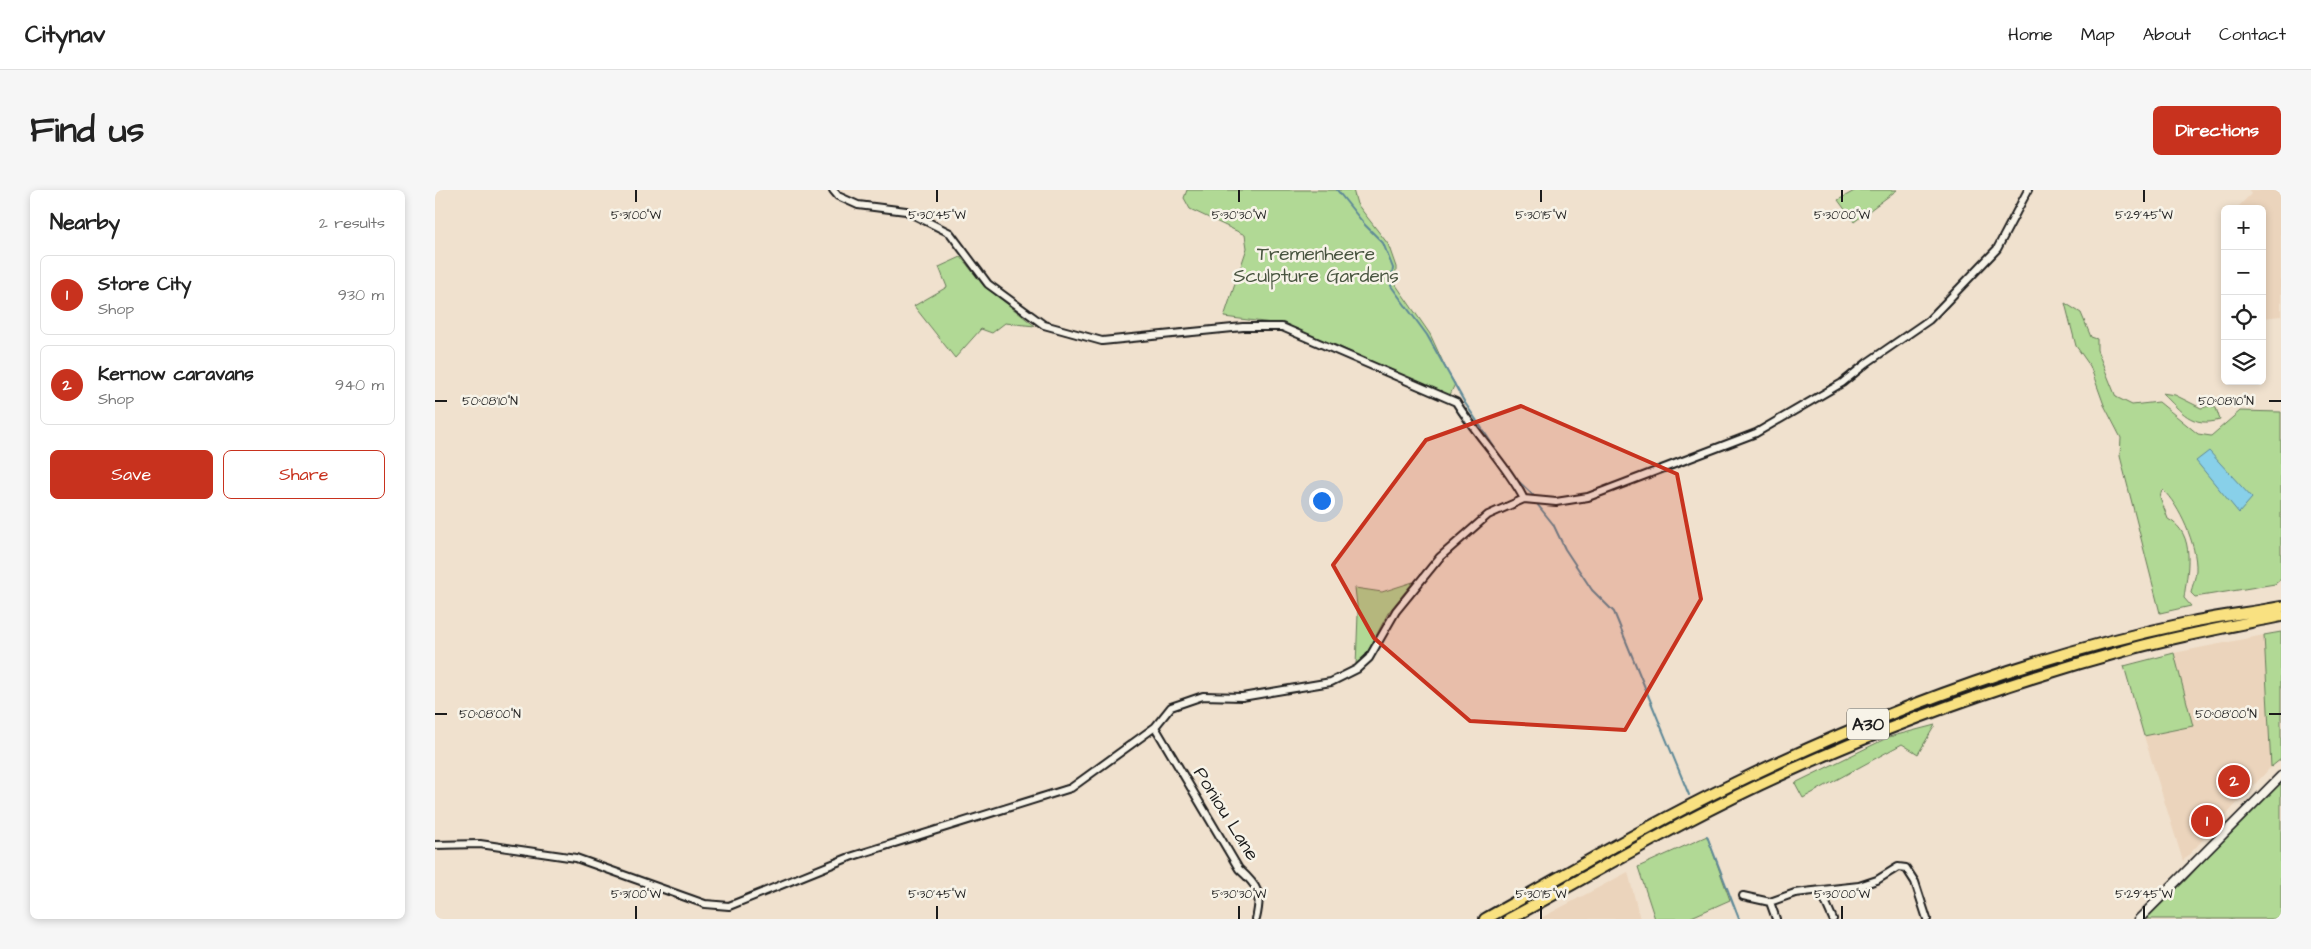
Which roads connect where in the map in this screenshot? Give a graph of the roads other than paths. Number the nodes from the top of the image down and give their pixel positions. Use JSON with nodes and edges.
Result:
{"nodes":[{"id":1,"x":833,"y":190,"type":"edge"},
{"id":2,"x":2028,"y":190,"type":"edge"},
{"id":3,"x":1524,"y":500,"type":"junction"},
{"id":4,"x":2281,"y":607,"type":"edge"},
{"id":5,"x":2281,"y":616,"type":"edge"},
{"id":6,"x":1155,"y":727,"type":"junction"},
{"id":7,"x":2281,"y":776,"type":"edge"},
{"id":8,"x":435,"y":845,"type":"edge"},
{"id":9,"x":1821,"y":892,"type":"junction"},
{"id":10,"x":1743,"y":896,"type":"dead end"},
{"id":11,"x":1770,"y":902,"type":"junction"},
{"id":12,"x":1256,"y":919,"type":"edge"},
{"id":13,"x":1485,"y":919,"type":"edge"},
{"id":14,"x":1509,"y":919,"type":"edge"},
{"id":15,"x":1776,"y":919,"type":"edge"},
{"id":16,"x":1833,"y":919,"type":"edge"},
{"id":17,"x":1927,"y":919,"type":"edge"},
{"id":18,"x":2139,"y":919,"type":"edge"}],
"edges":[{"from":1,"to":3,"type":"street"},
{"from":2,"to":3,"type":"street"},
{"from":3,"to":6,"type":"street"},
{"from":4,"to":13,"type":"highway","number":"A30"},
{"from":5,"to":14,"type":"highway","number":"A30"},
{"from":6,"to":8,"type":"street"},
{"from":6,"to":12,"type":"street","name":"Poniou Lane"},
{"from":7,"to":18,"type":"street"},
{"from":9,"to":11,"type":"street"},
{"from":9,"to":16,"type":"street"},
{"from":9,"to":17,"type":"street"},
{"from":10,"to":11,"type":"street"},
{"from":11,"to":15,"type":"street"}]}
